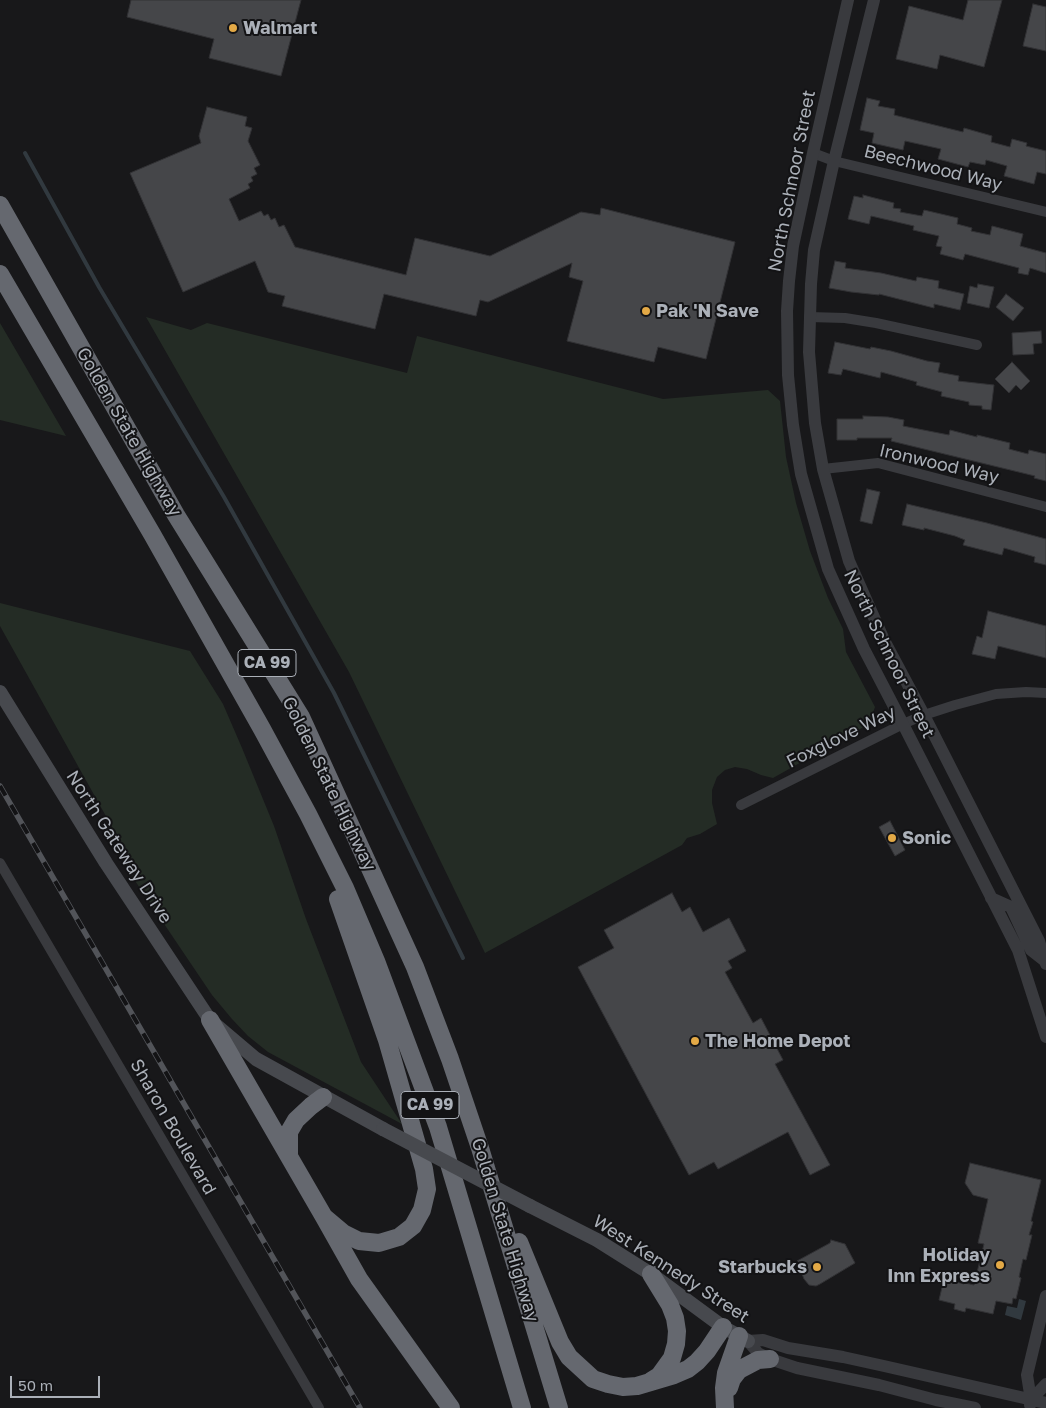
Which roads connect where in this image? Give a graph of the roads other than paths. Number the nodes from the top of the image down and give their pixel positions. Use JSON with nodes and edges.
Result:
{"nodes":[{"id":1,"x":848,"y":0,"type":"edge"},
{"id":2,"x":874,"y":0,"type":"edge"},
{"id":3,"x":813,"y":153,"type":"junction"},
{"id":4,"x":834,"y":161,"type":"junction"},
{"id":5,"x":0,"y":205,"type":"edge"},
{"id":6,"x":1046,"y":212,"type":"edge"},
{"id":7,"x":0,"y":274,"type":"edge"},
{"id":8,"x":809,"y":317,"type":"junction"},
{"id":9,"x":976,"y":345,"type":"dead end"},
{"id":10,"x":823,"y":469,"type":"junction"},
{"id":11,"x":1046,"y":507,"type":"edge"},
{"id":12,"x":0,"y":692,"type":"edge"},
{"id":13,"x":1046,"y":693,"type":"edge"},
{"id":14,"x":924,"y":715,"type":"junction"},
{"id":15,"x":903,"y":724,"type":"junction"},
{"id":16,"x":741,"y":805,"type":"dead end"},
{"id":17,"x":308,"y":814,"type":"junction"},
{"id":18,"x":1,"y":867,"type":"edge"},
{"id":19,"x":991,"y":898,"type":"junction"},
{"id":20,"x":1045,"y":963,"type":"edge"},
{"id":21,"x":210,"y":1020,"type":"junction"},
{"id":22,"x":1046,"y":1037,"type":"edge"},
{"id":23,"x":323,"y":1097,"type":"junction"},
{"id":24,"x":480,"y":1148,"type":"junction"},
{"id":25,"x":289,"y":1156,"type":"junction"},
{"id":26,"x":324,"y":1217,"type":"junction"},
{"id":27,"x":651,"y":1274,"type":"junction"},
{"id":28,"x":1046,"y":1296,"type":"edge"},
{"id":29,"x":724,"y":1327,"type":"junction"},
{"id":30,"x":744,"y":1339,"type":"junction"},
{"id":31,"x":770,"y":1359,"type":"junction"},
{"id":32,"x":884,"y":1366,"type":"junction"},
{"id":33,"x":649,"y":1383,"type":"junction"},
{"id":34,"x":1046,"y":1384,"type":"edge"},
{"id":35,"x":879,"y":1385,"type":"junction"},
{"id":36,"x":1046,"y":1403,"type":"edge"},
{"id":37,"x":725,"y":1404,"type":"edge"},
{"id":38,"x":1030,"y":1404,"type":"edge"},
{"id":39,"x":319,"y":1408,"type":"edge"},
{"id":40,"x":451,"y":1408,"type":"edge"},
{"id":41,"x":522,"y":1408,"type":"edge"},
{"id":42,"x":559,"y":1408,"type":"edge"},
{"id":43,"x":975,"y":1408,"type":"edge"}],
"edges":[{"from":1,"to":3,"type":"street","name":"North Schnoor Street"},
{"from":2,"to":4,"type":"street","name":"North Schnoor Street"},
{"from":3,"to":4,"type":"street","name":"Beechwood Way"},
{"from":3,"to":15,"type":"street","name":"North Schnoor Street"},
{"from":4,"to":6,"type":"street","name":"Beechwood Way"},
{"from":4,"to":8,"type":"street","name":"North Schnoor Street"},
{"from":5,"to":24,"type":"highway","name":"Golden State Highway","number":"CA 99"},
{"from":7,"to":17,"type":"highway","name":"Golden State Highway","number":"CA 99"},
{"from":8,"to":9,"type":"street"},
{"from":8,"to":10,"type":"street","name":"North Schnoor Street"},
{"from":10,"to":11,"type":"street","name":"Ironwood Way"},
{"from":10,"to":14,"type":"street","name":"North Schnoor Street"},
{"from":12,"to":21,"type":"main road","name":"North Gateway Drive"},
{"from":13,"to":14,"type":"street","name":"Foxglove Way"},
{"from":14,"to":15,"type":"street","name":"Foxglove Way"},
{"from":14,"to":20,"type":"street","name":"North Schnoor Street"},
{"from":15,"to":16,"type":"street","name":"Foxglove Way"},
{"from":15,"to":19,"type":"street","name":"North Schnoor Street"},
{"from":17,"to":26,"type":"highway"},
{"from":17,"to":41,"type":"highway","name":"Golden State Highway","number":"CA 99"},
{"from":18,"to":39,"type":"street","name":"Sharon Boulevard"},
{"from":19,"to":20,"type":"street"},
{"from":19,"to":22,"type":"street","name":"North Schnoor Street"},
{"from":21,"to":23,"type":"main road","name":"West Kennedy Street"},
{"from":21,"to":25,"type":"highway"},
{"from":23,"to":25,"type":"highway"},
{"from":23,"to":27,"type":"main road","name":"West Kennedy Street","bridge":true},
{"from":24,"to":33,"type":"highway"},
{"from":24,"to":42,"type":"highway","name":"Golden State Highway","number":"CA 99"},
{"from":25,"to":26,"type":"highway"},
{"from":26,"to":40,"type":"highway"},
{"from":27,"to":29,"type":"main road","name":"West Kennedy Street"},
{"from":27,"to":33,"type":"highway"},
{"from":28,"to":38,"type":"street"},
{"from":29,"to":30,"type":"main road","name":"West Kennedy Street"},
{"from":29,"to":33,"type":"highway"},
{"from":30,"to":31,"type":"street","name":"West Kennedy Street"},
{"from":30,"to":32,"type":"street","name":"West Kennedy Street"},
{"from":30,"to":37,"type":"highway"},
{"from":31,"to":35,"type":"street","name":"West Kennedy Street"},
{"from":31,"to":37,"type":"highway"},
{"from":32,"to":35,"type":"street"},
{"from":32,"to":38,"type":"street","name":"West Kennedy Street"},
{"from":34,"to":38,"type":"street"},
{"from":35,"to":43,"type":"street","name":"West Kennedy Street"},
{"from":36,"to":38,"type":"street","name":"West Kennedy Street"}]}
